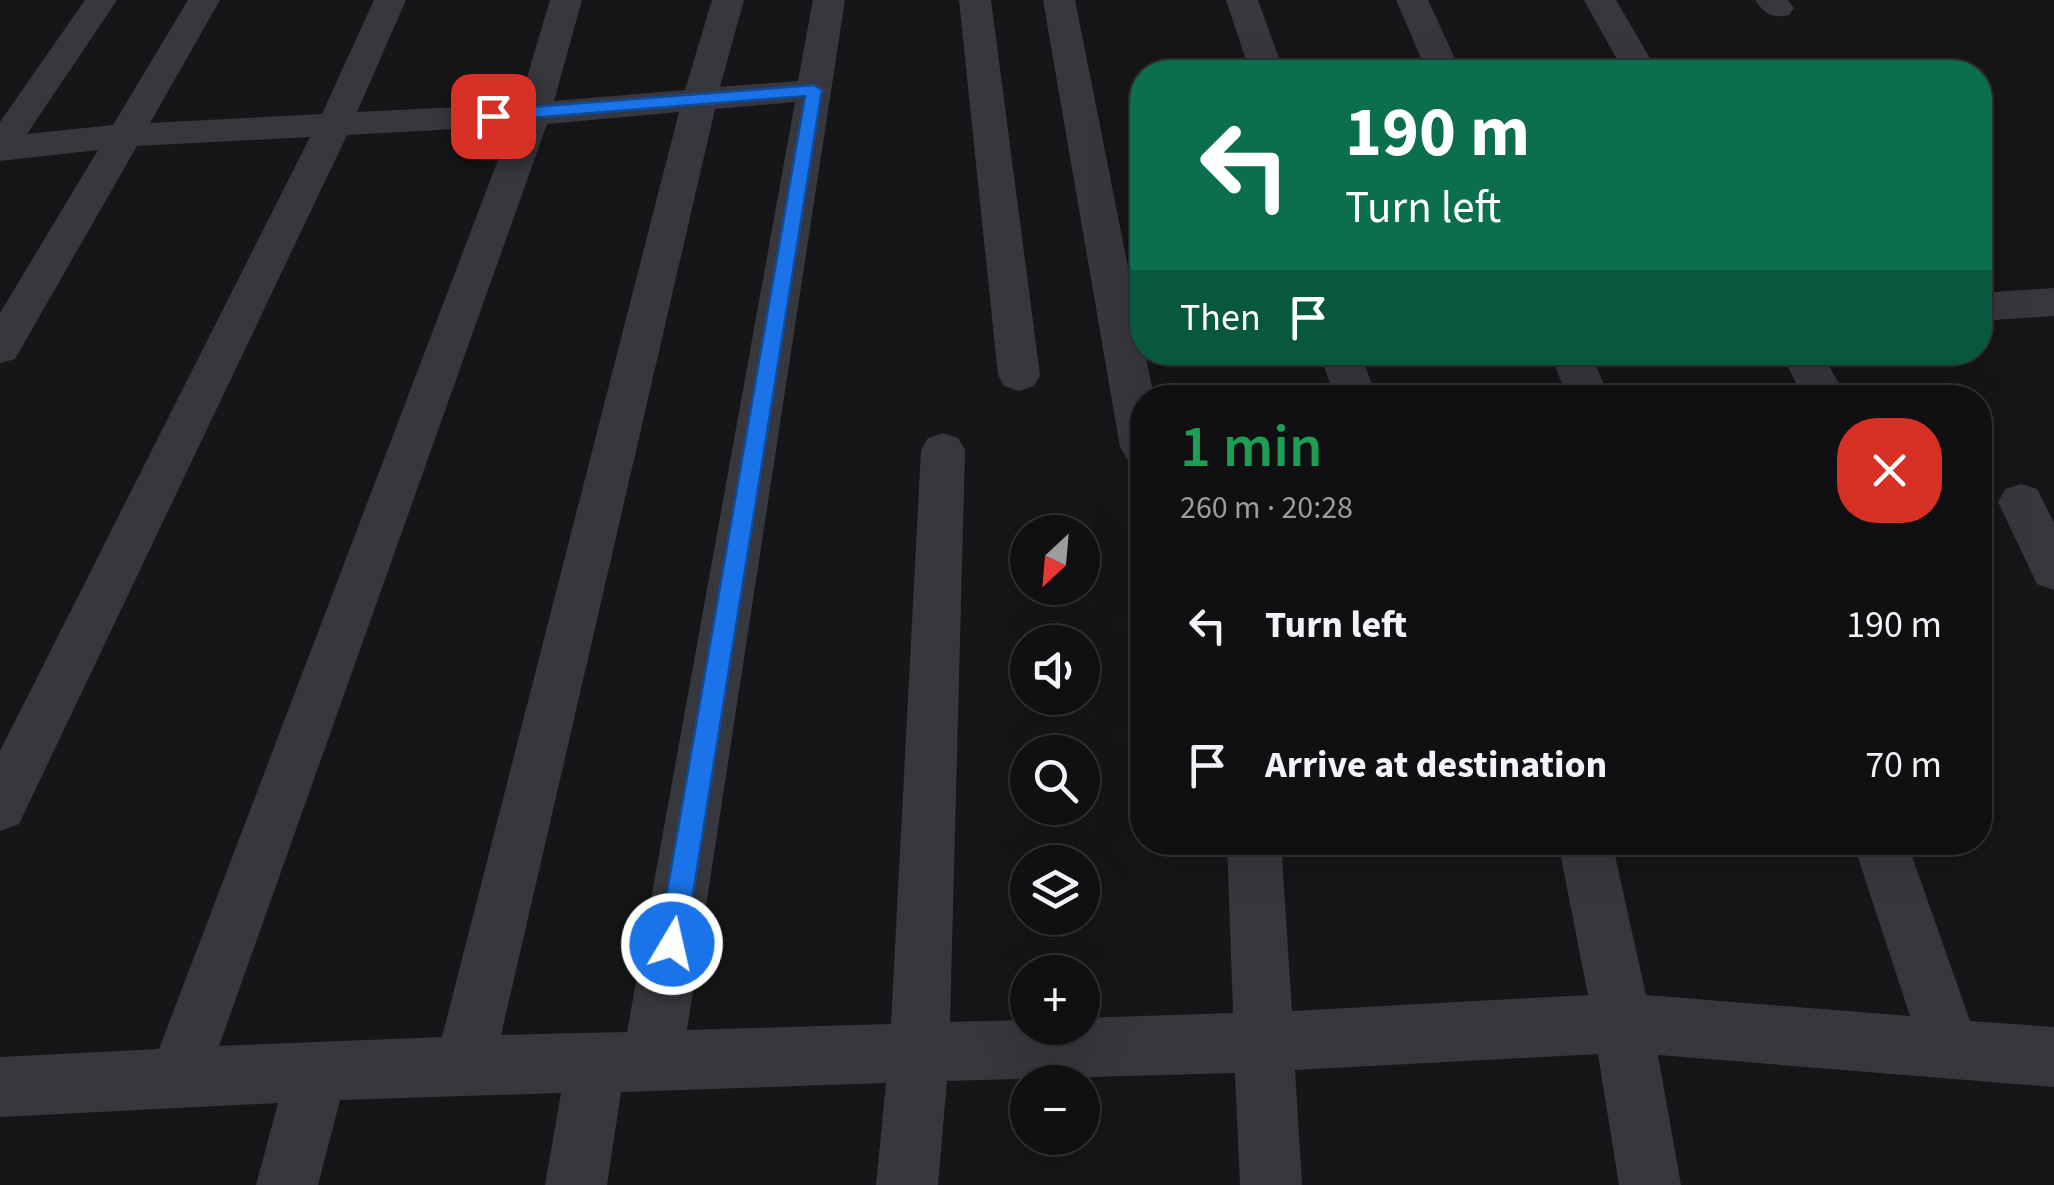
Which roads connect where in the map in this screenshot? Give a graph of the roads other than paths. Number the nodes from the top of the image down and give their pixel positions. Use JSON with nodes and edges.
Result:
{"nodes":[{"id":1,"x":102,"y":0,"type":"edge"},
{"id":2,"x":204,"y":0,"type":"edge"},
{"id":3,"x":390,"y":0,"type":"edge"},
{"id":4,"x":566,"y":0,"type":"edge"},
{"id":5,"x":728,"y":0,"type":"edge"},
{"id":6,"x":829,"y":0,"type":"edge"},
{"id":7,"x":975,"y":0,"type":"edge"},
{"id":8,"x":1059,"y":0,"type":"edge"},
{"id":9,"x":1242,"y":0,"type":"edge"},
{"id":10,"x":1412,"y":0,"type":"edge"},
{"id":11,"x":1600,"y":0,"type":"edge"},
{"id":12,"x":1263,"y":60,"type":"edge"},
{"id":13,"x":1439,"y":60,"type":"edge"},
{"id":14,"x":1634,"y":60,"type":"edge"},
{"id":15,"x":814,"y":90,"type":"junction"},
{"id":16,"x":700,"y":98,"type":"junction"},
{"id":17,"x":532,"y":114,"type":"junction"},
{"id":18,"x":335,"y":123,"type":"junction"},
{"id":19,"x":127,"y":135,"type":"junction"},
{"id":20,"x":0,"y":149,"type":"edge"},
{"id":21,"x":2054,"y":302,"type":"edge"},
{"id":22,"x":1992,"y":306,"type":"edge"},
{"id":23,"x":0,"y":348,"type":"edge"},
{"id":24,"x":1018,"y":375,"type":"dead end"},
{"id":25,"x":1130,"y":385,"type":"edge"},
{"id":26,"x":943,"y":450,"type":"dead end"},
{"id":27,"x":2021,"y":502,"type":"dead end"},
{"id":28,"x":2054,"y":570,"type":"edge"},
{"id":29,"x":0,"y":806,"type":"edge"},
{"id":30,"x":1255,"y":855,"type":"edge"},
{"id":31,"x":1588,"y":855,"type":"edge"},
{"id":32,"x":1884,"y":855,"type":"edge"},
{"id":33,"x":1624,"y":1023,"type":"junction"},
{"id":34,"x":1264,"y":1042,"type":"junction"},
{"id":35,"x":1950,"y":1048,"type":"junction"},
{"id":36,"x":919,"y":1052,"type":"junction"},
{"id":37,"x":2054,"y":1057,"type":"edge"},
{"id":38,"x":624,"y":1062,"type":"junction"},
{"id":39,"x":464,"y":1067,"type":"junction"},
{"id":40,"x":317,"y":1071,"type":"junction"},
{"id":41,"x":178,"y":1078,"type":"junction"},
{"id":42,"x":5,"y":1098,"type":"edge"},
{"id":43,"x":287,"y":1185,"type":"edge"},
{"id":44,"x":576,"y":1185,"type":"edge"},
{"id":45,"x":907,"y":1185,"type":"edge"},
{"id":46,"x":1271,"y":1185,"type":"edge"},
{"id":47,"x":1650,"y":1185,"type":"edge"}],
"edges":[{"from":1,"to":20,"type":"street"},
{"from":2,"to":19,"type":"street"},
{"from":3,"to":18,"type":"street"},
{"from":4,"to":17,"type":"street"},
{"from":5,"to":16,"type":"street"},
{"from":6,"to":15,"type":"street"},
{"from":7,"to":24,"type":"street"},
{"from":8,"to":25,"type":"street"},
{"from":9,"to":12,"type":"street"},
{"from":10,"to":13,"type":"street"},
{"from":11,"to":14,"type":"street"},
{"from":15,"to":16,"type":"street"},
{"from":15,"to":38,"type":"street"},
{"from":16,"to":17,"type":"street"},
{"from":16,"to":39,"type":"street"},
{"from":17,"to":18,"type":"street"},
{"from":17,"to":41,"type":"street"},
{"from":18,"to":19,"type":"street"},
{"from":18,"to":29,"type":"street"},
{"from":19,"to":20,"type":"street"},
{"from":19,"to":23,"type":"street"},
{"from":21,"to":22,"type":"street"},
{"from":26,"to":36,"type":"street"},
{"from":27,"to":28,"type":"street"},
{"from":30,"to":34,"type":"street"},
{"from":31,"to":33,"type":"street"},
{"from":32,"to":35,"type":"street"},
{"from":33,"to":34,"type":"street"},
{"from":33,"to":35,"type":"street"},
{"from":33,"to":47,"type":"street"},
{"from":34,"to":36,"type":"street"},
{"from":34,"to":46,"type":"street"},
{"from":35,"to":37,"type":"street"},
{"from":36,"to":38,"type":"street"},
{"from":36,"to":45,"type":"street"},
{"from":38,"to":39,"type":"street"},
{"from":38,"to":44,"type":"street"},
{"from":39,"to":40,"type":"street"},
{"from":40,"to":41,"type":"street"},
{"from":40,"to":43,"type":"street"},
{"from":41,"to":42,"type":"street"}]}
